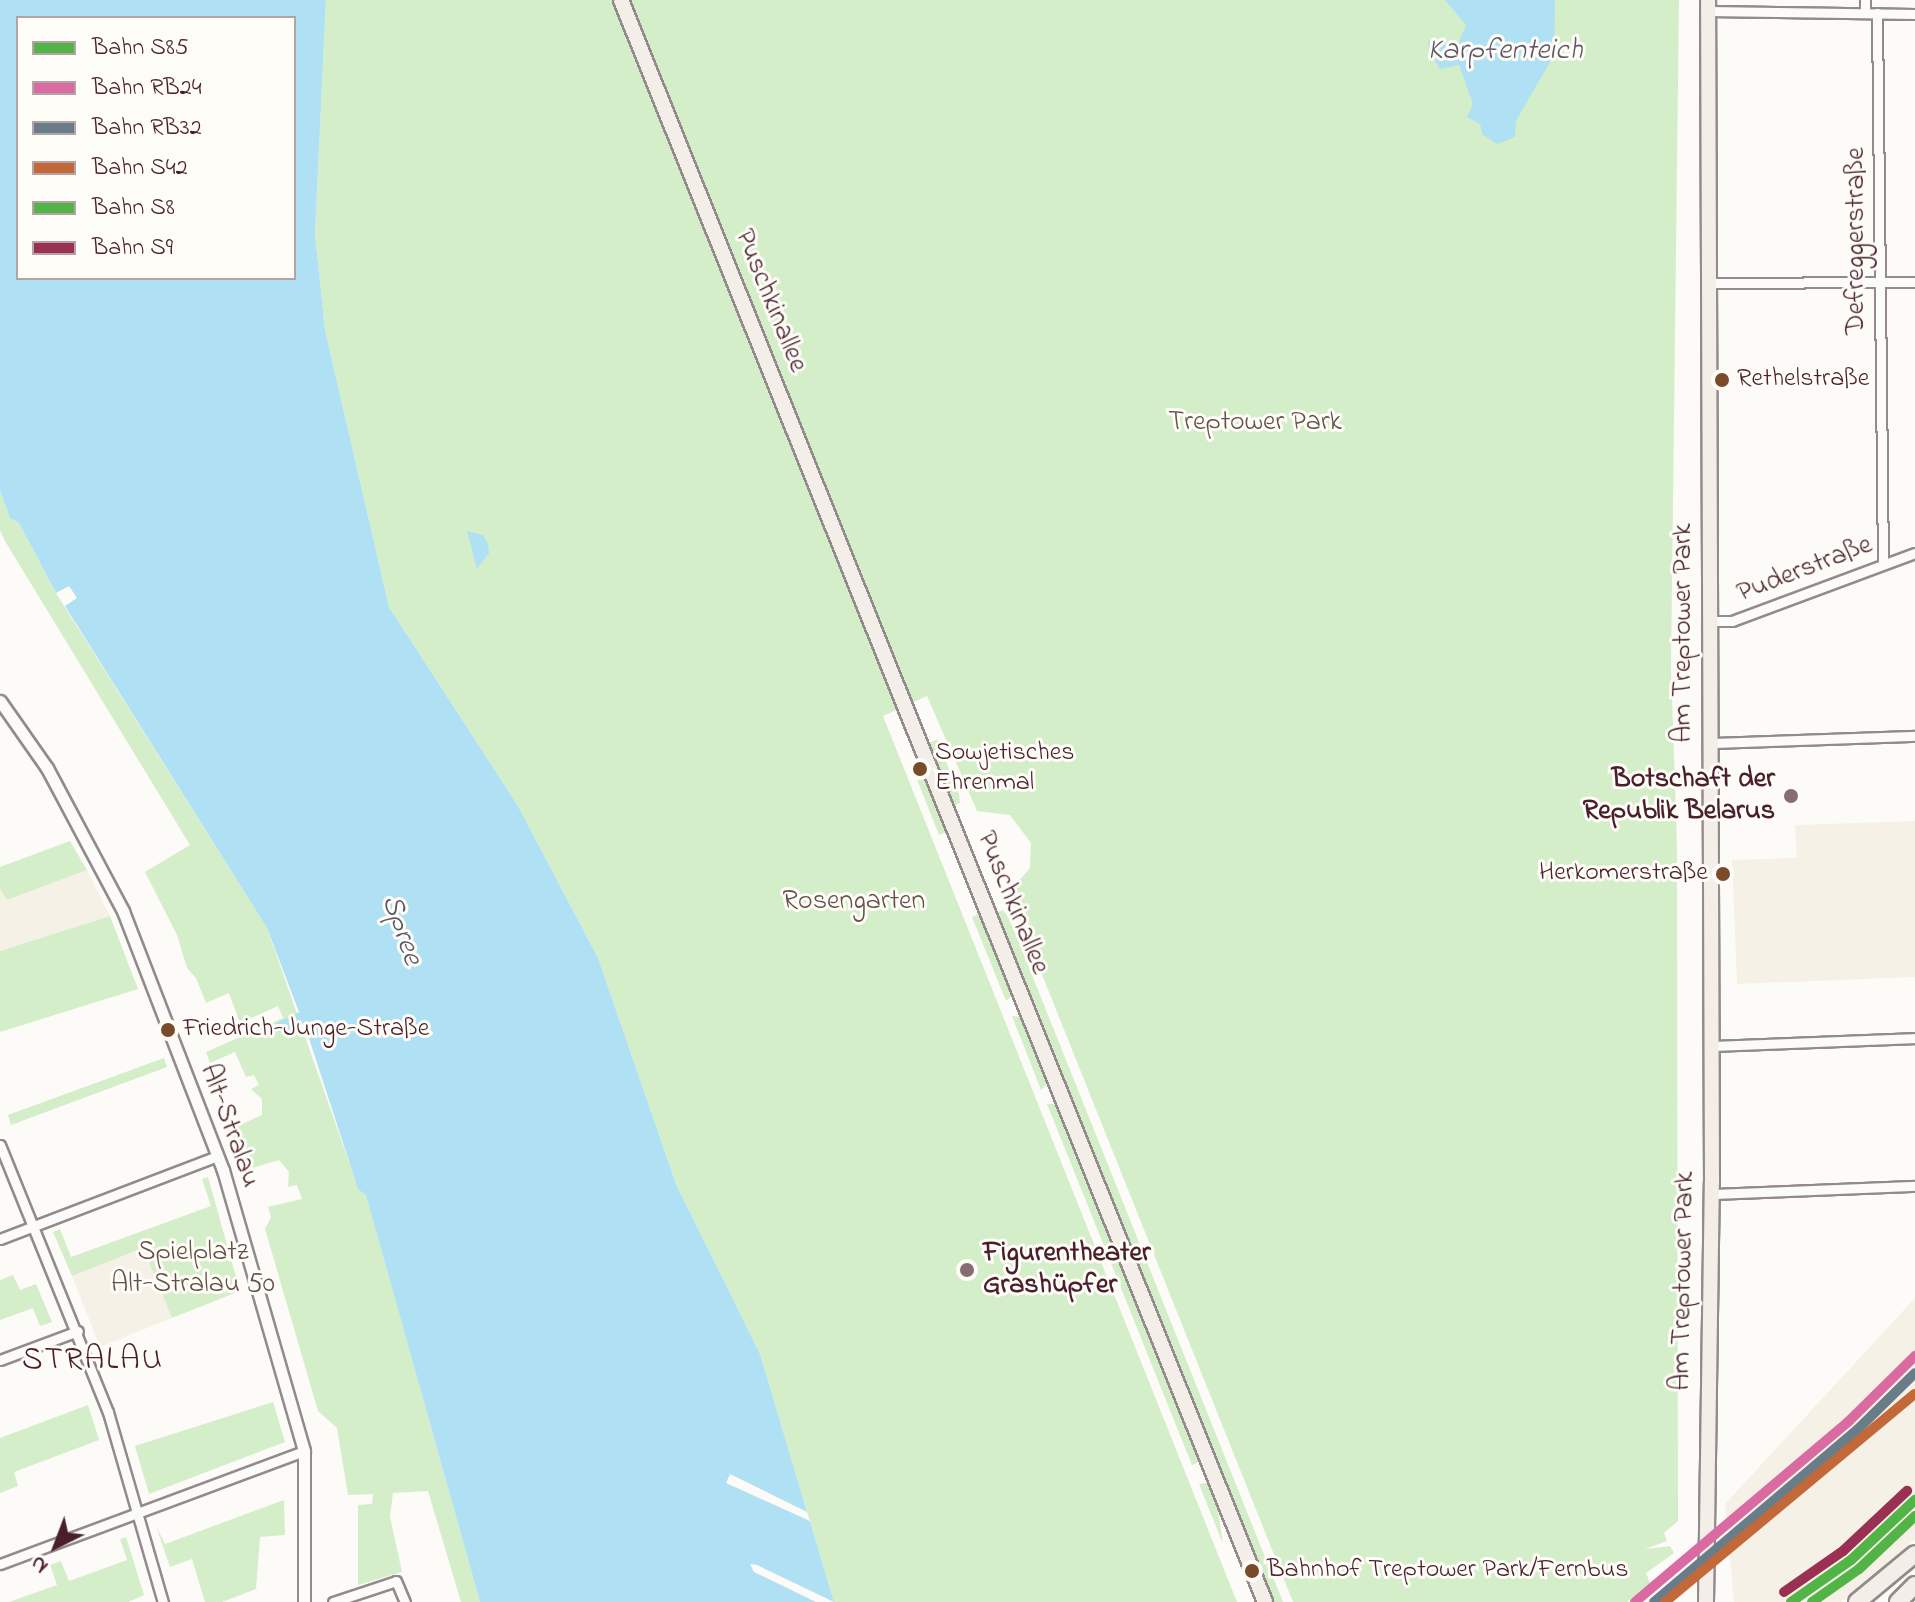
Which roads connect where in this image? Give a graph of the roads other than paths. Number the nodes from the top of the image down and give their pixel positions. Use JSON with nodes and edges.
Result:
{"nodes":[{"id":1,"x":621,"y":0,"type":"edge"},
{"id":2,"x":1865,"y":0,"type":"edge"},
{"id":3,"x":1708,"y":6,"type":"edge"},
{"id":4,"x":1865,"y":13,"type":"junction"},
{"id":5,"x":1877,"y":13,"type":"junction"},
{"id":6,"x":1915,"y":14,"type":"edge"},
{"id":7,"x":1878,"y":282,"type":"junction"},
{"id":8,"x":1915,"y":282,"type":"edge"},
{"id":9,"x":1709,"y":283,"type":"junction"},
{"id":10,"x":1915,"y":553,"type":"edge"},
{"id":11,"x":1883,"y":564,"type":"junction"},
{"id":12,"x":1710,"y":621,"type":"junction"},
{"id":13,"x":0,"y":701,"type":"edge"},
{"id":14,"x":1915,"y":736,"type":"edge"},
{"id":15,"x":1711,"y":743,"type":"junction"},
{"id":16,"x":1915,"y":1038,"type":"edge"},
{"id":17,"x":1711,"y":1046,"type":"junction"},
{"id":18,"x":0,"y":1145,"type":"edge"},
{"id":19,"x":217,"y":1156,"type":"junction"},
{"id":20,"x":1915,"y":1186,"type":"edge"},
{"id":21,"x":1712,"y":1194,"type":"junction"},
{"id":22,"x":34,"y":1225,"type":"junction"},
{"id":23,"x":0,"y":1239,"type":"edge"},
{"id":24,"x":78,"y":1331,"type":"junction"},
{"id":25,"x":0,"y":1360,"type":"edge"},
{"id":26,"x":304,"y":1451,"type":"junction"},
{"id":27,"x":137,"y":1513,"type":"junction"},
{"id":28,"x":1915,"y":1554,"type":"edge"},
{"id":29,"x":0,"y":1564,"type":"edge"},
{"id":30,"x":1915,"y":1585,"type":"edge"},
{"id":31,"x":163,"y":1602,"type":"edge"},
{"id":32,"x":304,"y":1602,"type":"edge"},
{"id":33,"x":333,"y":1602,"type":"edge"},
{"id":34,"x":405,"y":1602,"type":"edge"},
{"id":35,"x":1265,"y":1602,"type":"edge"},
{"id":36,"x":1706,"y":1602,"type":"edge"},
{"id":37,"x":1857,"y":1602,"type":"edge"},
{"id":38,"x":1898,"y":1602,"type":"edge"}],
"edges":[{"from":1,"to":35,"type":"main road","name":"Puschkinallee"},
{"from":2,"to":4,"type":"street"},
{"from":3,"to":4,"type":"street"},
{"from":3,"to":9,"type":"main road","name":"Am Treptower Park"},
{"from":4,"to":5,"type":"street"},
{"from":5,"to":6,"type":"street"},
{"from":5,"to":7,"type":"street","name":"Defreggerstraße"},
{"from":7,"to":8,"type":"street"},
{"from":7,"to":9,"type":"street"},
{"from":7,"to":11,"type":"street","name":"Defreggerstraße"},
{"from":9,"to":12,"type":"main road","name":"Am Treptower Park"},
{"from":10,"to":11,"type":"street","name":"Puderstraße"},
{"from":11,"to":12,"type":"street","name":"Puderstraße"},
{"from":12,"to":15,"type":"main road","name":"Am Treptower Park"},
{"from":13,"to":19,"type":"street","name":"Alt-Stralau"},
{"from":14,"to":15,"type":"street"},
{"from":15,"to":17,"type":"main road","name":"Am Treptower Park"},
{"from":16,"to":17,"type":"street"},
{"from":17,"to":21,"type":"main road","name":"Am Treptower Park"},
{"from":18,"to":22,"type":"street"},
{"from":19,"to":22,"type":"street"},
{"from":19,"to":26,"type":"street","name":"Alt-Stralau"},
{"from":20,"to":21,"type":"street"},
{"from":21,"to":36,"type":"main road","name":"Am Treptower Park"},
{"from":22,"to":23,"type":"street"},
{"from":22,"to":24,"type":"street"},
{"from":24,"to":25,"type":"street"},
{"from":24,"to":27,"type":"street"},
{"from":26,"to":27,"type":"street"},
{"from":26,"to":32,"type":"street","name":"Alt-Stralau"},
{"from":27,"to":29,"type":"street"},
{"from":27,"to":31,"type":"street"},
{"from":28,"to":37,"type":"highway"},
{"from":30,"to":38,"type":"highway"},
{"from":33,"to":34,"type":"street"}]}
